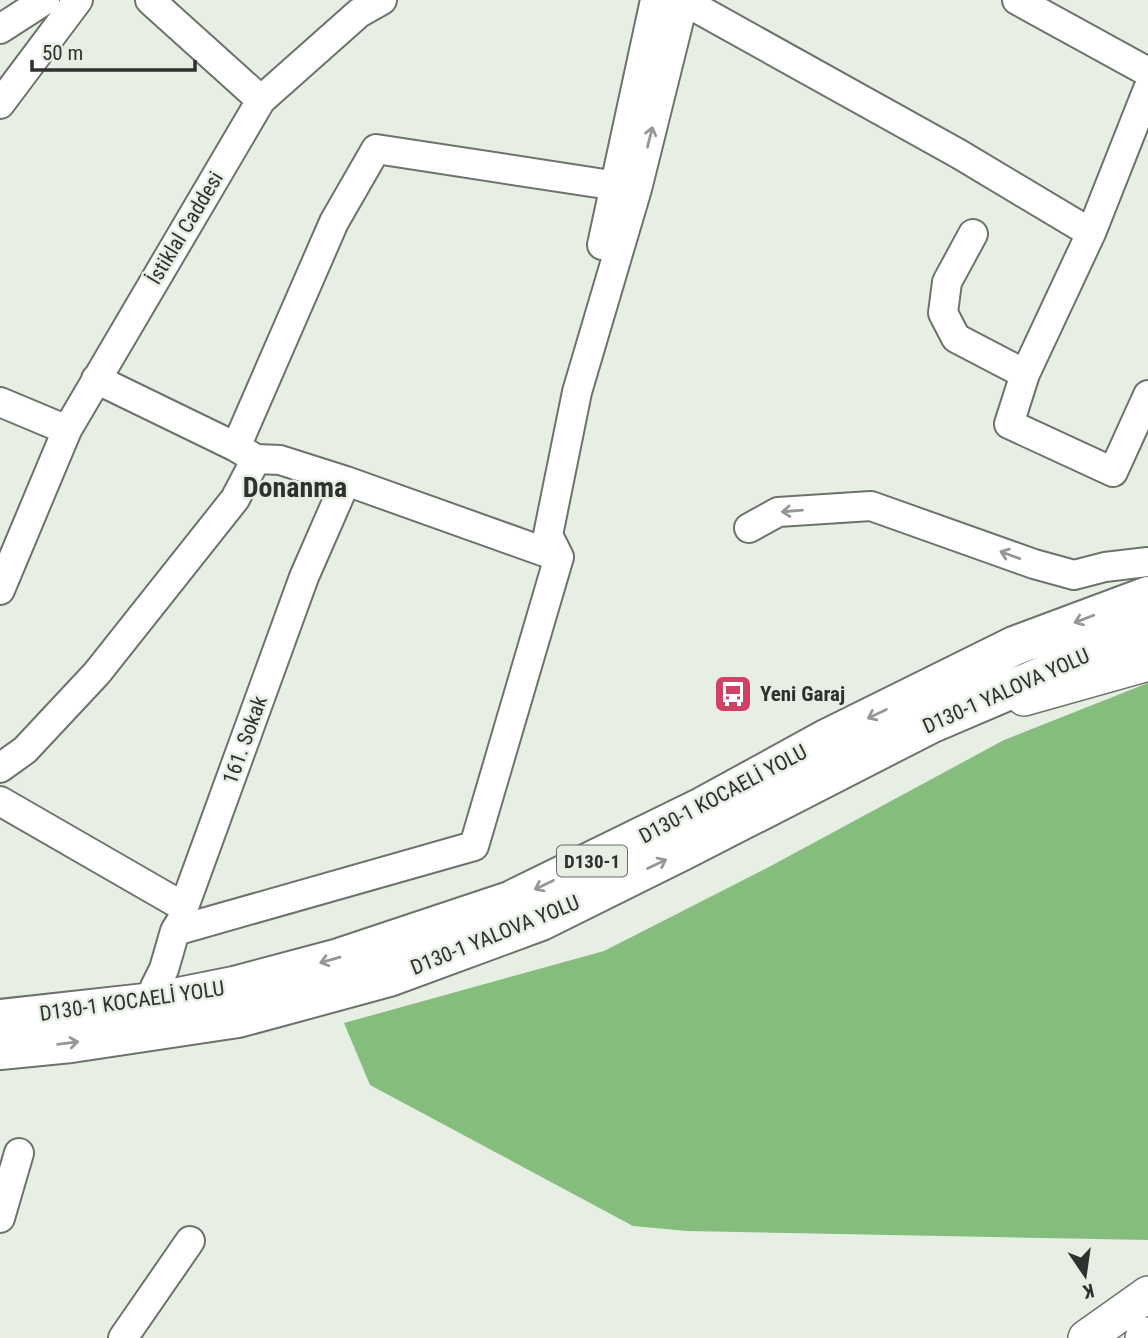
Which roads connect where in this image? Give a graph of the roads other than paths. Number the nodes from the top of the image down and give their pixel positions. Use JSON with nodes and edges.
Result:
{"nodes":[{"id":1,"x":45,"y":0,"type":"edge"},
{"id":2,"x":78,"y":0,"type":"edge"},
{"id":3,"x":150,"y":0,"type":"edge"},
{"id":4,"x":382,"y":0,"type":"edge"},
{"id":5,"x":655,"y":0,"type":"edge"},
{"id":6,"x":1017,"y":0,"type":"edge"},
{"id":7,"x":684,"y":1,"type":"edge"},
{"id":8,"x":0,"y":29,"type":"edge"},
{"id":9,"x":1148,"y":72,"type":"edge"},
{"id":10,"x":1148,"y":89,"type":"edge"},
{"id":11,"x":261,"y":100,"type":"junction"},
{"id":12,"x":0,"y":104,"type":"edge"},
{"id":13,"x":627,"y":187,"type":"junction"},
{"id":14,"x":1091,"y":233,"type":"junction"},
{"id":15,"x":973,"y":234,"type":"dead end"},
{"id":16,"x":1025,"y":374,"type":"junction"},
{"id":17,"x":96,"y":379,"type":"junction"},
{"id":18,"x":1148,"y":395,"type":"edge"},
{"id":19,"x":0,"y":402,"type":"edge"},
{"id":20,"x":67,"y":430,"type":"junction"},
{"id":21,"x":246,"y":453,"type":"junction"},
{"id":22,"x":346,"y":481,"type":"junction"},
{"id":23,"x":749,"y":528,"type":"dead end"},
{"id":24,"x":559,"y":556,"type":"junction"},
{"id":25,"x":1148,"y":562,"type":"edge"},
{"id":26,"x":0,"y":590,"type":"edge"},
{"id":27,"x":1148,"y":596,"type":"edge"},
{"id":28,"x":1148,"y":631,"type":"edge"},
{"id":29,"x":1148,"y":663,"type":"edge"},
{"id":30,"x":930,"y":724,"type":"junction"},
{"id":31,"x":0,"y":768,"type":"edge"},
{"id":32,"x":0,"y":801,"type":"edge"},
{"id":33,"x":180,"y":919,"type":"junction"},
{"id":34,"x":154,"y":1002,"type":"junction"},
{"id":35,"x":0,"y":1019,"type":"edge"},
{"id":36,"x":0,"y":1050,"type":"edge"},
{"id":37,"x":19,"y":1153,"type":"dead end"},
{"id":38,"x":0,"y":1218,"type":"edge"},
{"id":39,"x":190,"y":1241,"type":"dead end"},
{"id":40,"x":1148,"y":1294,"type":"edge"},
{"id":41,"x":1148,"y":1335,"type":"edge"},
{"id":42,"x":123,"y":1338,"type":"edge"},
{"id":43,"x":1086,"y":1338,"type":"edge"},
{"id":44,"x":1143,"y":1338,"type":"edge"}],
"edges":[{"from":1,"to":8,"type":"street"},
{"from":2,"to":12,"type":"street"},
{"from":3,"to":11,"type":"street"},
{"from":4,"to":11,"type":"street","name":"İstiklal Caddesi"},
{"from":5,"to":7,"type":"street"},
{"from":5,"to":13,"type":"street"},
{"from":6,"to":9,"type":"street"},
{"from":13,"to":7,"type":"street","one_way":true},
{"from":7,"to":14,"type":"street"},
{"from":10,"to":14,"type":"street"},
{"from":11,"to":17,"type":"street","name":"İstiklal Caddesi"},
{"from":13,"to":21,"type":"street"},
{"from":13,"to":24,"type":"street"},
{"from":14,"to":16,"type":"street"},
{"from":15,"to":16,"type":"street"},
{"from":16,"to":18,"type":"street"},
{"from":17,"to":20,"type":"street","name":"İstiklal Caddesi"},
{"from":17,"to":21,"type":"street"},
{"from":19,"to":20,"type":"street"},
{"from":20,"to":26,"type":"street","name":"İstiklal Caddesi"},
{"from":21,"to":22,"type":"street"},
{"from":21,"to":31,"type":"street"},
{"from":22,"to":24,"type":"street"},
{"from":22,"to":33,"type":"street","name":"161. Sokak"},
{"from":25,"to":23,"type":"street","one_way":true},
{"from":24,"to":33,"type":"street"},
{"from":27,"to":34,"type":"highway","name":"D130-1 KOCAELİ YOLU","number":"D130-1","one_way":true},
{"from":28,"to":30,"type":"highway","name":"D130-1 YALOVA YOLU","number":"D130-1"},
{"from":29,"to":30,"type":"main road"},
{"from":36,"to":30,"type":"highway","name":"D130-1 YALOVA YOLU","number":"D130-1","one_way":true},
{"from":32,"to":33,"type":"street"},
{"from":33,"to":34,"type":"street","name":"161. Sokak"},
{"from":34,"to":35,"type":"highway","name":"D130-1 KOCAELİ YOLU","number":"D130-1"},
{"from":37,"to":38,"type":"street"},
{"from":39,"to":42,"type":"street"},
{"from":40,"to":43,"type":"main road"},
{"from":41,"to":44,"type":"main road"}]}
